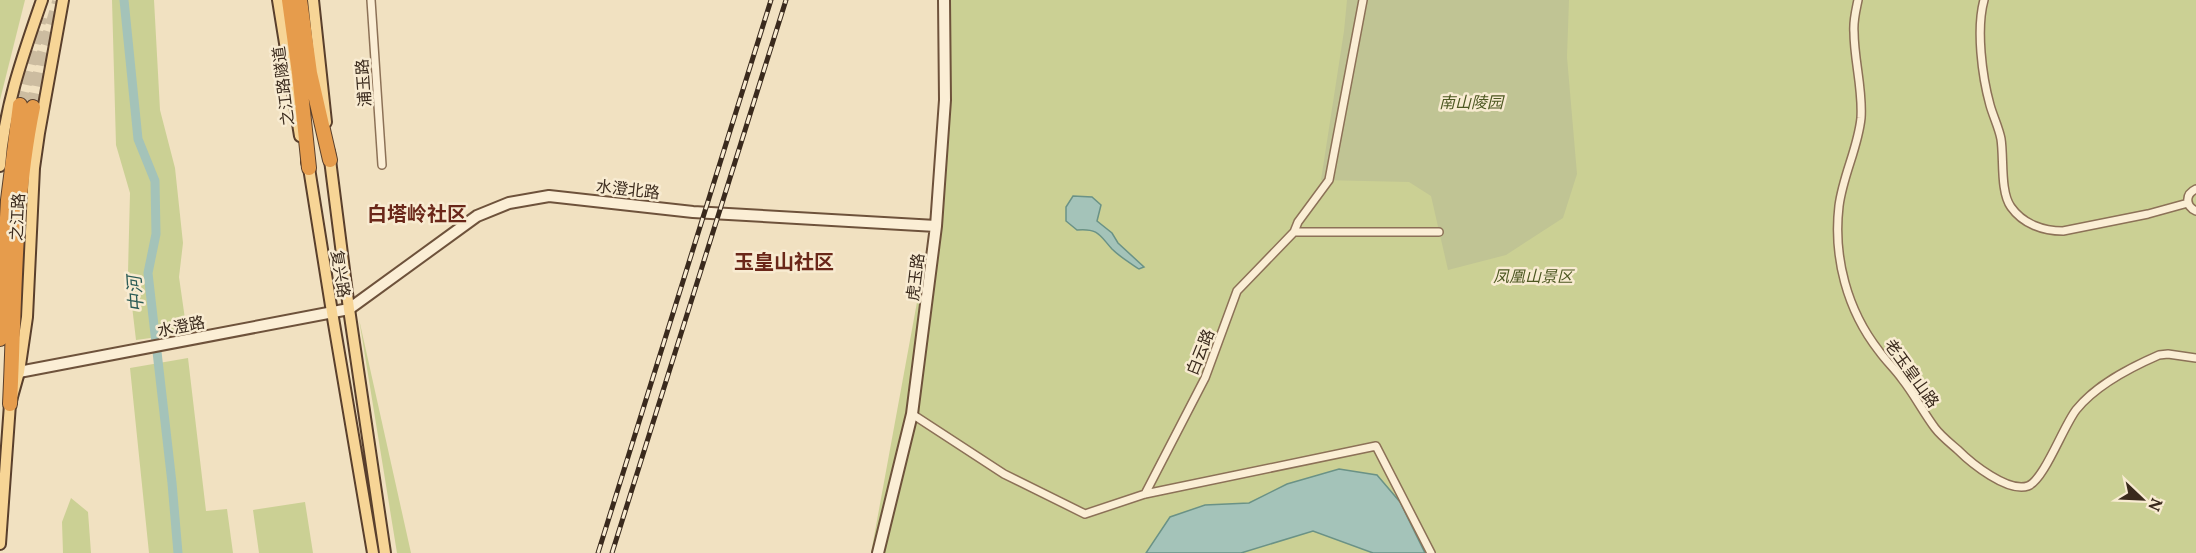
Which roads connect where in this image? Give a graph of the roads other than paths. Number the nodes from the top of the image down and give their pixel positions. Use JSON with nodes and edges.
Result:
{"nodes":[{"id":1,"x":42,"y":0,"type":"edge"},
{"id":2,"x":63,"y":0,"type":"edge"},
{"id":3,"x":278,"y":0,"type":"edge"},
{"id":4,"x":289,"y":0,"type":"edge"},
{"id":5,"x":300,"y":0,"type":"edge"},
{"id":6,"x":313,"y":0,"type":"edge"},
{"id":7,"x":371,"y":0,"type":"edge"},
{"id":8,"x":944,"y":0,"type":"edge"},
{"id":9,"x":1363,"y":0,"type":"edge"},
{"id":10,"x":1858,"y":0,"type":"edge"},
{"id":11,"x":1984,"y":0,"type":"edge"},
{"id":12,"x":330,"y":160,"type":"junction"},
{"id":13,"x":382,"y":165,"type":"dead end"},
{"id":14,"x":0,"y":166,"type":"edge"},
{"id":15,"x":309,"y":168,"type":"junction"},
{"id":16,"x":2196,"y":189,"type":"edge"},
{"id":17,"x":2188,"y":203,"type":"junction"},
{"id":18,"x":2196,"y":211,"type":"edge"},
{"id":19,"x":936,"y":226,"type":"junction"},
{"id":20,"x":1439,"y":231,"type":"dead end"},
{"id":21,"x":1294,"y":232,"type":"junction"},
{"id":22,"x":349,"y":309,"type":"junction"},
{"id":23,"x":332,"y":312,"type":"junction"},
{"id":24,"x":0,"y":339,"type":"edge"},
{"id":25,"x":2196,"y":358,"type":"edge"},
{"id":26,"x":19,"y":372,"type":"junction"},
{"id":27,"x":10,"y":404,"type":"junction"},
{"id":28,"x":912,"y":414,"type":"junction"},
{"id":29,"x":1145,"y":494,"type":"junction"},
{"id":30,"x":0,"y":544,"type":"edge"},
{"id":31,"x":373,"y":553,"type":"edge"},
{"id":32,"x":385,"y":553,"type":"edge"},
{"id":33,"x":878,"y":553,"type":"edge"},
{"id":34,"x":1431,"y":553,"type":"edge"}],
"edges":[{"from":1,"to":14,"type":"main road"},
{"from":2,"to":26,"type":"main road","name":"之江路"},
{"from":3,"to":15,"type":"main road","name":"复兴路"},
{"from":4,"to":15,"type":"highway","name":"之江路隧道"},
{"from":5,"to":12,"type":"highway","name":"之江路隧道"},
{"from":6,"to":12,"type":"main road","name":"复兴路"},
{"from":7,"to":13,"type":"street","name":"浦玉路"},
{"from":8,"to":19,"type":"street","name":"虎玉路"},
{"from":9,"to":21,"type":"street","name":"白云路"},
{"from":10,"to":25,"type":"street","name":"老玉皇山路"},
{"from":11,"to":17,"type":"street"},
{"from":12,"to":22,"type":"main road","name":"复兴路"},
{"from":15,"to":23,"type":"main road","name":"复兴路"},
{"from":16,"to":17,"type":"street"},
{"from":17,"to":18,"type":"street"},
{"from":19,"to":22,"type":"street","name":"水澄北路"},
{"from":19,"to":28,"type":"street","name":"虎玉路"},
{"from":20,"to":21,"type":"street"},
{"from":21,"to":29,"type":"street","name":"白云路"},
{"from":22,"to":23,"type":"street","name":"水澄路"},
{"from":22,"to":32,"type":"main road","name":"复兴路"},
{"from":23,"to":26,"type":"street","name":"水澄路"},
{"from":23,"to":31,"type":"main road","name":"复兴路"},
{"from":24,"to":27,"type":"highway"},
{"from":26,"to":27,"type":"main road","name":"之江路"},
{"from":27,"to":30,"type":"main road","name":"之江路"},
{"from":28,"to":29,"type":"street"},
{"from":28,"to":33,"type":"street","name":"虎玉路"},
{"from":29,"to":34,"type":"street"}]}
